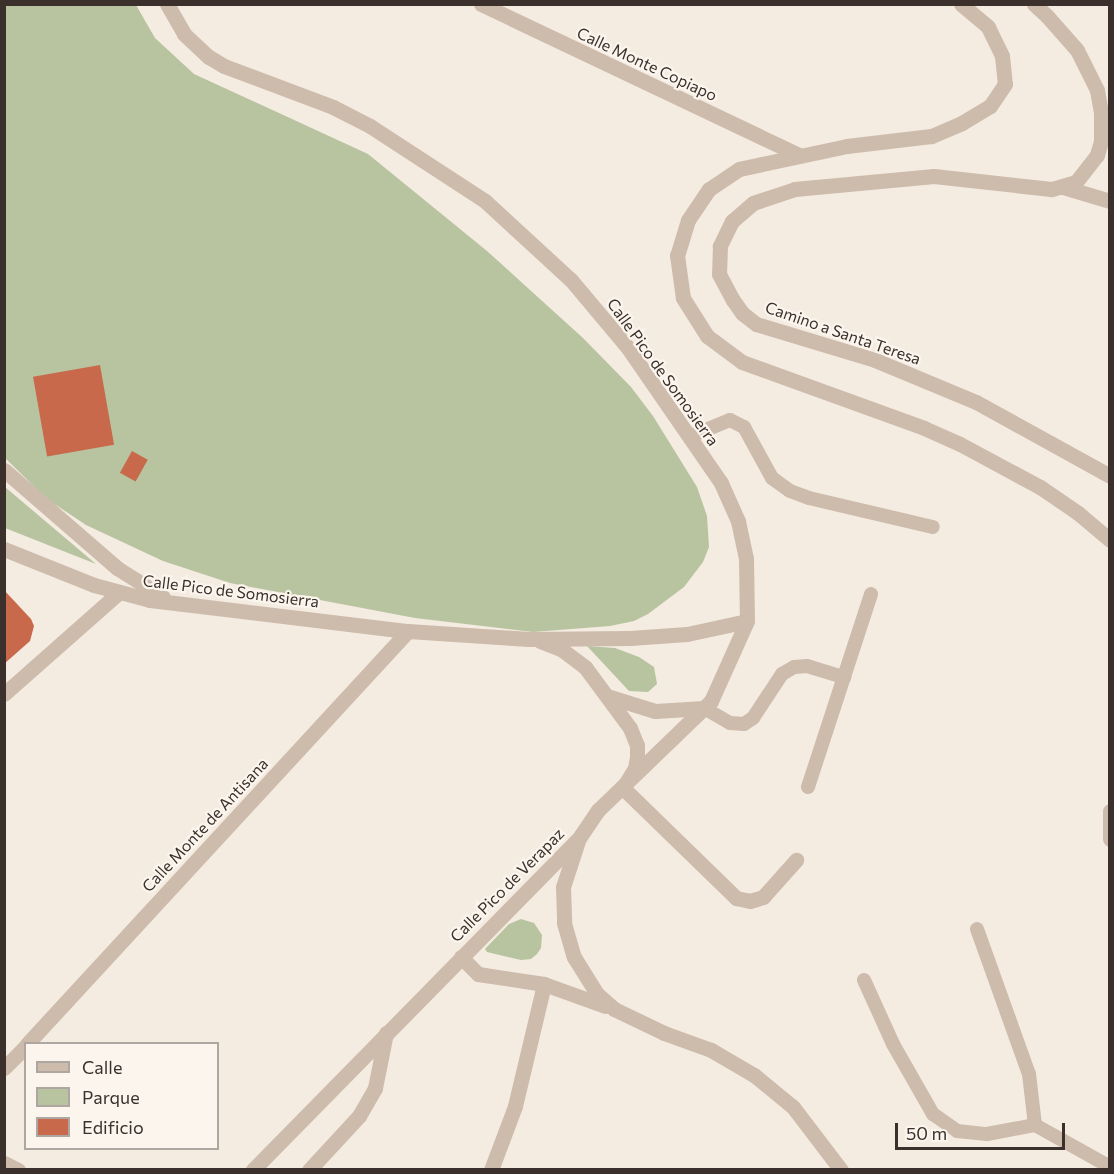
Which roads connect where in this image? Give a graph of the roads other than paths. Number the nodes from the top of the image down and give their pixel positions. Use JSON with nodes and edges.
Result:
{"nodes":[{"id":1,"x":167,"y":4,"type":"edge"},
{"id":2,"x":481,"y":4,"type":"edge"},
{"id":3,"x":961,"y":4,"type":"edge"},
{"id":4,"x":1034,"y":4,"type":"edge"},
{"id":5,"x":799,"y":155,"type":"junction"},
{"id":6,"x":1063,"y":187,"type":"junction"},
{"id":7,"x":1110,"y":201,"type":"edge"},
{"id":8,"x":691,"y":436,"type":"junction"},
{"id":9,"x":4,"y":470,"type":"edge"},
{"id":10,"x":1110,"y":476,"type":"edge"},
{"id":11,"x":933,"y":527,"type":"dead end"},
{"id":12,"x":1110,"y":540,"type":"edge"},
{"id":13,"x":4,"y":549,"type":"edge"},
{"id":14,"x":118,"y":593,"type":"junction"},
{"id":15,"x":871,"y":594,"type":"dead end"},
{"id":16,"x":183,"y":604,"type":"junction"},
{"id":17,"x":747,"y":621,"type":"junction"},
{"id":18,"x":408,"y":631,"type":"junction"},
{"id":19,"x":530,"y":639,"type":"junction"},
{"id":20,"x":844,"y":677,"type":"junction"},
{"id":21,"x":4,"y":694,"type":"edge"},
{"id":22,"x":610,"y":697,"type":"junction"},
{"id":23,"x":704,"y":708,"type":"junction"},
{"id":24,"x":808,"y":787,"type":"dead end"},
{"id":25,"x":623,"y":788,"type":"junction"},
{"id":26,"x":1110,"y":811,"type":"edge"},
{"id":27,"x":580,"y":837,"type":"junction"},
{"id":28,"x":1110,"y":839,"type":"edge"},
{"id":29,"x":796,"y":860,"type":"dead end"},
{"id":30,"x":977,"y":929,"type":"dead end"},
{"id":31,"x":461,"y":957,"type":"junction"},
{"id":32,"x":864,"y":980,"type":"dead end"},
{"id":33,"x":544,"y":984,"type":"junction"},
{"id":34,"x":614,"y":1009,"type":"junction"},
{"id":35,"x":386,"y":1033,"type":"junction"},
{"id":36,"x":29,"y":1042,"type":"edge"},
{"id":37,"x":24,"y":1047,"type":"edge"},
{"id":38,"x":4,"y":1068,"type":"edge"},
{"id":39,"x":1035,"y":1125,"type":"junction"},
{"id":40,"x":4,"y":1163,"type":"edge"},
{"id":41,"x":1110,"y":1167,"type":"edge"},
{"id":42,"x":18,"y":1170,"type":"edge"},
{"id":43,"x":253,"y":1170,"type":"edge"},
{"id":44,"x":309,"y":1170,"type":"edge"},
{"id":45,"x":491,"y":1170,"type":"edge"},
{"id":46,"x":841,"y":1170,"type":"edge"}],
"edges":[{"from":1,"to":8,"type":"street","name":"Calle Pico de Somosierra"},
{"from":2,"to":5,"type":"street","name":"Calle Monte Copiapo"},
{"from":3,"to":5,"type":"street"},
{"from":4,"to":6,"type":"street"},
{"from":5,"to":12,"type":"street"},
{"from":6,"to":7,"type":"street","name":"Camino a Santa Teresa"},
{"from":6,"to":10,"type":"street","name":"Camino a Santa Teresa"},
{"from":8,"to":11,"type":"lane"},
{"from":8,"to":17,"type":"street","name":"Calle Pico de Somosierra"},
{"from":9,"to":16,"type":"street"},
{"from":13,"to":14,"type":"street","name":"Calle Pico de Somosierra"},
{"from":14,"to":16,"type":"street","name":"Calle Pico de Somosierra"},
{"from":14,"to":21,"type":"street"},
{"from":15,"to":20,"type":"lane"},
{"from":16,"to":18,"type":"street","name":"Calle Pico de Somosierra"},
{"from":17,"to":19,"type":"street","name":"Calle Pico de Somosierra"},
{"from":17,"to":23,"type":"street","name":"Calle Pico de Somosierra"},
{"from":18,"to":19,"type":"street","name":"Calle Pico de Somosierra"},
{"from":18,"to":36,"type":"street","name":"Calle Monte de Antisana"},
{"from":19,"to":22,"type":"street"},
{"from":20,"to":23,"type":"lane"},
{"from":20,"to":24,"type":"lane"},
{"from":22,"to":23,"type":"street"},
{"from":22,"to":25,"type":"street"},
{"from":23,"to":25,"type":"street","name":"Calle Pico de Somosierra"},
{"from":25,"to":27,"type":"street","name":"Calle Pico de Somosierra"},
{"from":25,"to":29,"type":"street"},
{"from":26,"to":28,"type":"street"},
{"from":27,"to":31,"type":"street","name":"Calle Pico de Verapaz"},
{"from":27,"to":34,"type":"street","name":"Calle Pico de Verapaz"},
{"from":30,"to":39,"type":"lane"},
{"from":31,"to":33,"type":"street"},
{"from":31,"to":35,"type":"street","name":"Calle Pico de Verapaz"},
{"from":32,"to":39,"type":"lane"},
{"from":33,"to":34,"type":"street"},
{"from":33,"to":45,"type":"street"},
{"from":34,"to":46,"type":"street","name":"Calle Pico de Verapaz"},
{"from":35,"to":43,"type":"street","name":"Calle Pico de Verapaz"},
{"from":35,"to":44,"type":"street"},
{"from":37,"to":38,"type":"street","name":"Calle Monte de Antisana"},
{"from":39,"to":41,"type":"lane"},
{"from":40,"to":42,"type":"street"}]}
